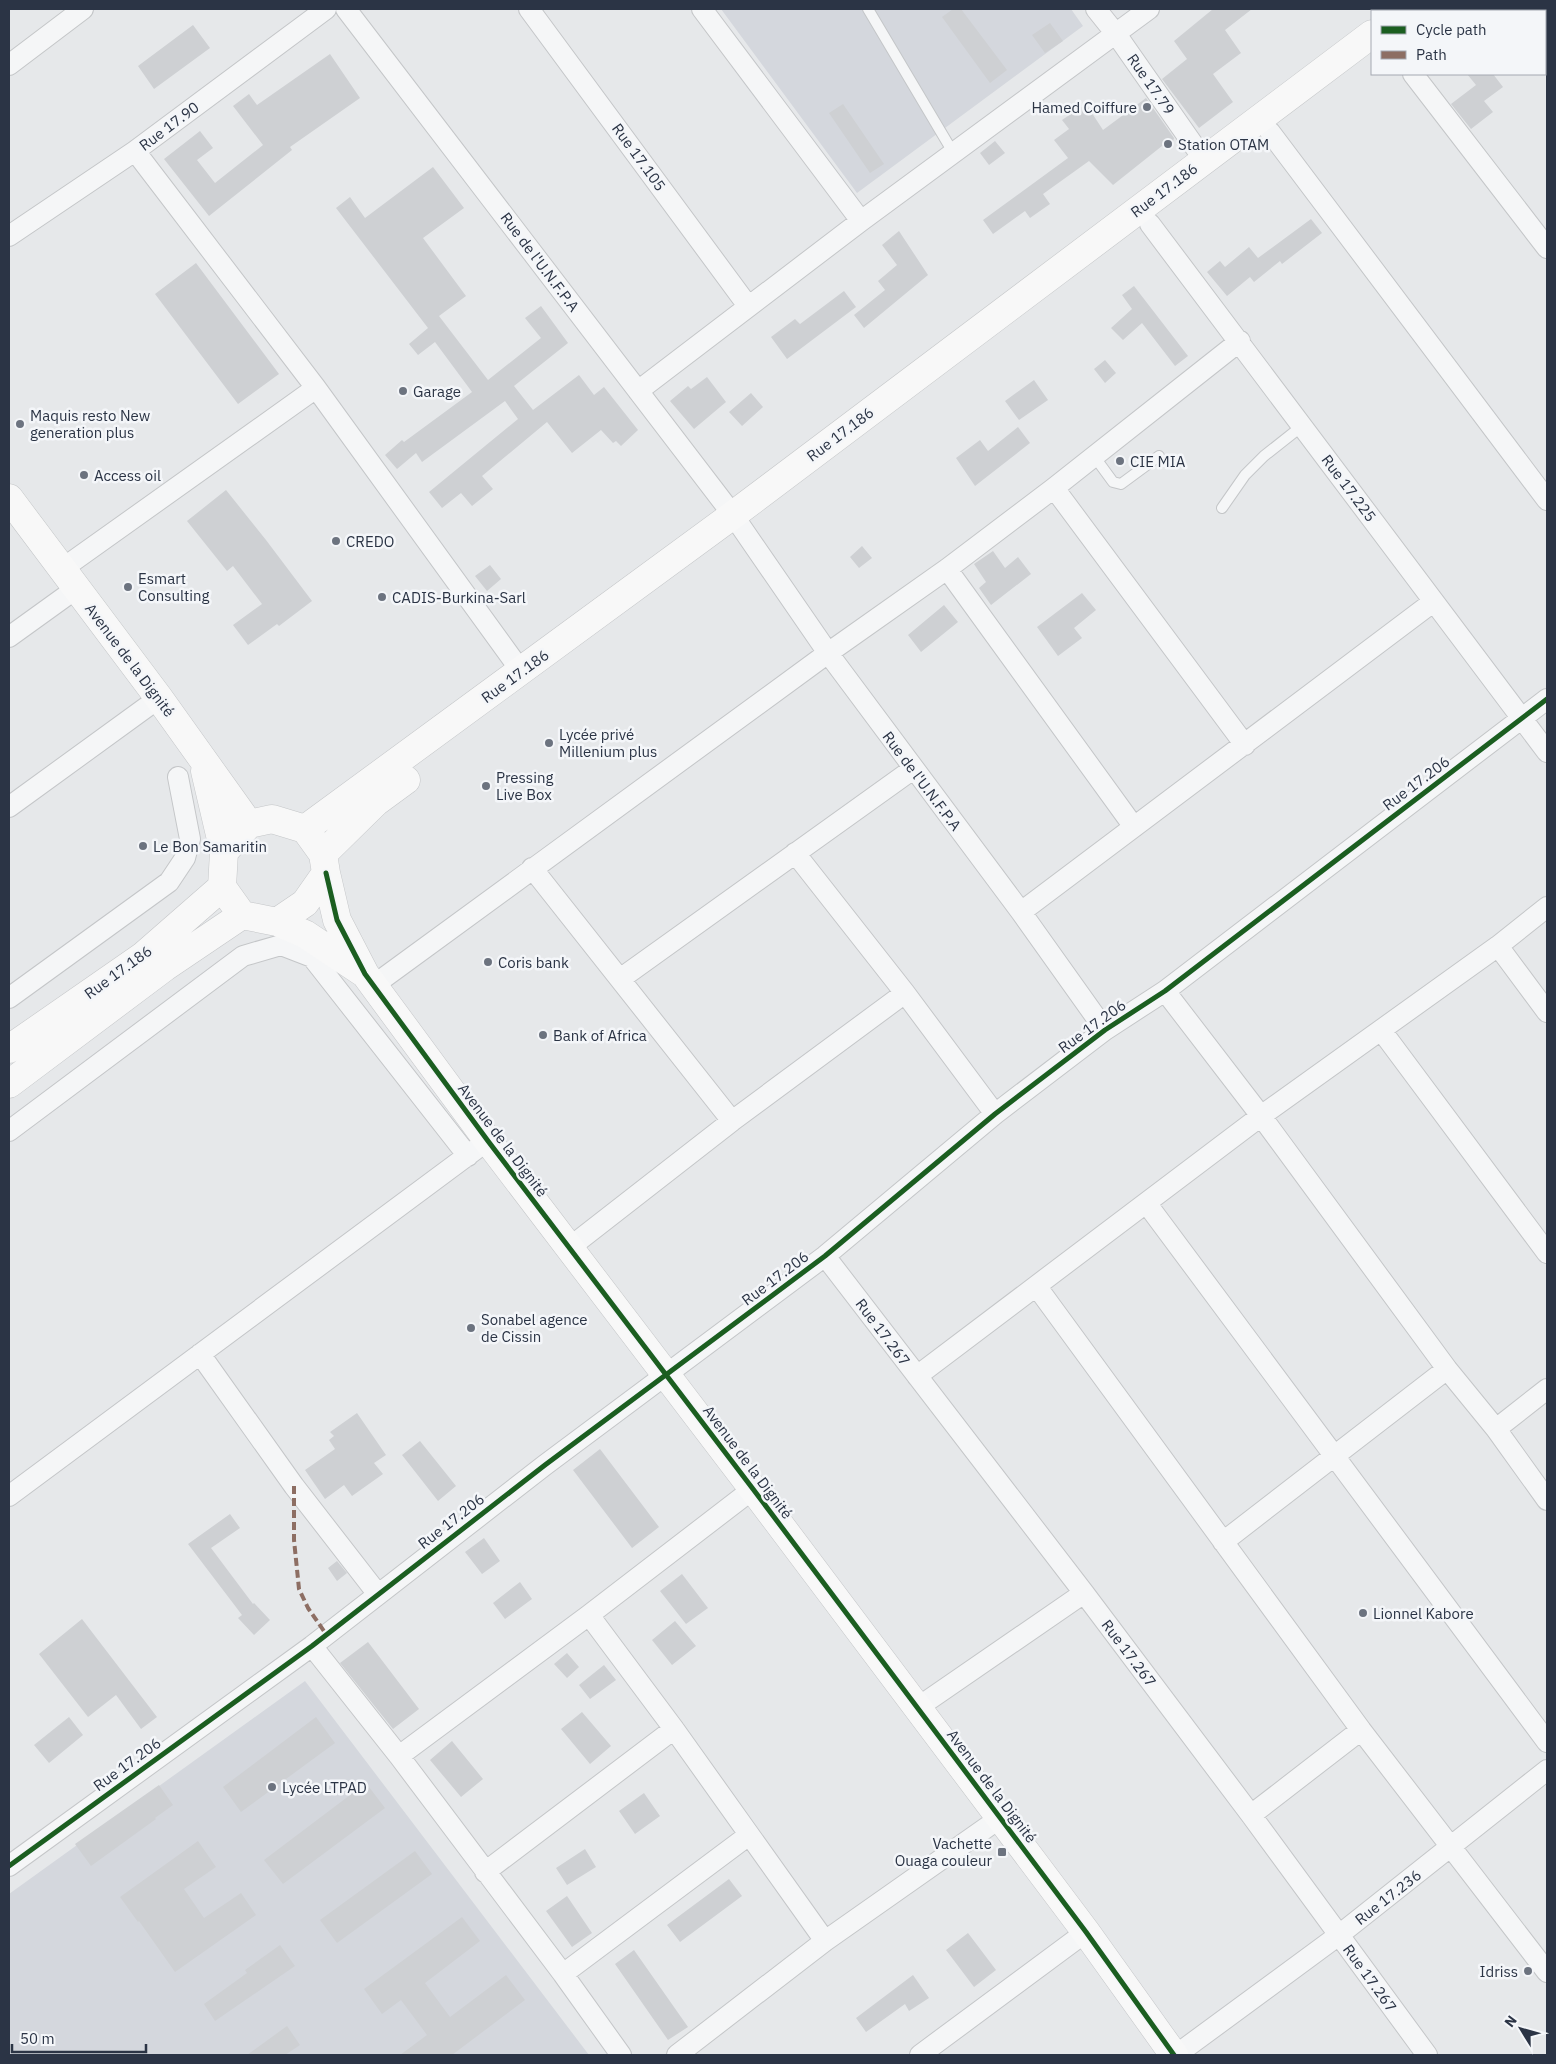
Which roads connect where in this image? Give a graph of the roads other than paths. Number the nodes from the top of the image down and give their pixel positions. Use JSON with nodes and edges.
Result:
{"nodes":[{"id":1,"x":83,"y":9,"type":"edge"},
{"id":2,"x":326,"y":9,"type":"edge"},
{"id":3,"x":346,"y":9,"type":"edge"},
{"id":4,"x":529,"y":9,"type":"edge"},
{"id":5,"x":702,"y":9,"type":"edge"},
{"id":6,"x":868,"y":9,"type":"edge"},
{"id":7,"x":1096,"y":9,"type":"edge"},
{"id":8,"x":1149,"y":9,"type":"edge"},
{"id":9,"x":1116,"y":34,"type":"junction"},
{"id":10,"x":1371,"y":35,"type":"edge"},
{"id":11,"x":1371,"y":56,"type":"edge"},
{"id":12,"x":9,"y":65,"type":"edge"},
{"id":13,"x":1414,"y":75,"type":"edge"},
{"id":14,"x":1270,"y":132,"type":"junction"},
{"id":15,"x":135,"y":151,"type":"junction"},
{"id":16,"x":954,"y":154,"type":"junction"},
{"id":17,"x":1204,"y":160,"type":"junction"},
{"id":18,"x":861,"y":221,"type":"junction"},
{"id":19,"x":1150,"y":224,"type":"junction"},
{"id":20,"x":9,"y":236,"type":"edge"},
{"id":21,"x":1547,"y":248,"type":"edge"},
{"id":22,"x":748,"y":306,"type":"junction"},
{"id":23,"x":1240,"y":341,"type":"junction"},
{"id":24,"x":316,"y":388,"type":"junction"},
{"id":25,"x":638,"y":391,"type":"junction"},
{"id":26,"x":1302,"y":426,"type":"junction"},
{"id":27,"x":1094,"y":456,"type":"junction"},
{"id":28,"x":1159,"y":456,"type":"dead end"},
{"id":29,"x":1054,"y":488,"type":"junction"},
{"id":30,"x":9,"y":498,"type":"edge"},
{"id":31,"x":1547,"y":500,"type":"edge"},
{"id":32,"x":1222,"y":508,"type":"dead end"},
{"id":33,"x":738,"y":522,"type":"junction"},
{"id":34,"x":947,"y":569,"type":"junction"},
{"id":35,"x":70,"y":579,"type":"junction"},
{"id":36,"x":1433,"y":602,"type":"junction"},
{"id":37,"x":9,"y":637,"type":"edge"},
{"id":38,"x":828,"y":653,"type":"junction"},
{"id":39,"x":521,"y":671,"type":"junction"},
{"id":40,"x":159,"y":698,"type":"junction"},
{"id":41,"x":1547,"y":698,"type":"edge"},
{"id":42,"x":1522,"y":718,"type":"junction"},
{"id":43,"x":1245,"y":745,"type":"junction"},
{"id":44,"x":1547,"y":752,"type":"edge"},
{"id":45,"x":202,"y":758,"type":"junction"},
{"id":46,"x":913,"y":768,"type":"junction"},
{"id":47,"x":178,"y":777,"type":"dead end"},
{"id":48,"x":9,"y":807,"type":"edge"},
{"id":49,"x":248,"y":824,"type":"junction"},
{"id":50,"x":1134,"y":827,"type":"junction"},
{"id":51,"x":305,"y":829,"type":"junction"},
{"id":52,"x":224,"y":852,"type":"junction"},
{"id":53,"x":795,"y":853,"type":"junction"},
{"id":54,"x":324,"y":864,"type":"junction"},
{"id":55,"x":532,"y":868,"type":"junction"},
{"id":56,"x":222,"y":887,"type":"junction"},
{"id":57,"x":1547,"y":907,"type":"edge"},
{"id":58,"x":1021,"y":912,"type":"junction"},
{"id":59,"x":242,"y":915,"type":"junction"},
{"id":60,"x":278,"y":922,"type":"junction"},
{"id":61,"x":1498,"y":946,"type":"junction"},
{"id":62,"x":620,"y":979,"type":"junction"},
{"id":63,"x":370,"y":980,"type":"junction"},
{"id":64,"x":1165,"y":991,"type":"junction"},
{"id":65,"x":905,"y":993,"type":"junction"},
{"id":66,"x":9,"y":998,"type":"edge"},
{"id":67,"x":1547,"y":1012,"type":"edge"},
{"id":68,"x":1106,"y":1030,"type":"junction"},
{"id":69,"x":1381,"y":1030,"type":"junction"},
{"id":70,"x":9,"y":1048,"type":"edge"},
{"id":71,"x":9,"y":1084,"type":"edge"},
{"id":72,"x":995,"y":1114,"type":"junction"},
{"id":73,"x":1261,"y":1116,"type":"junction"},
{"id":74,"x":732,"y":1121,"type":"junction"},
{"id":75,"x":9,"y":1131,"type":"edge"},
{"id":76,"x":478,"y":1148,"type":"junction"},
{"id":77,"x":1147,"y":1204,"type":"junction"},
{"id":78,"x":569,"y":1248,"type":"junction"},
{"id":79,"x":1547,"y":1253,"type":"edge"},
{"id":80,"x":825,"y":1256,"type":"junction"},
{"id":81,"x":1036,"y":1287,"type":"junction"},
{"id":82,"x":200,"y":1354,"type":"junction"},
{"id":83,"x":1447,"y":1369,"type":"junction"},
{"id":84,"x":667,"y":1375,"type":"junction"},
{"id":85,"x":917,"y":1376,"type":"junction"},
{"id":86,"x":1547,"y":1389,"type":"edge"},
{"id":87,"x":1496,"y":1429,"type":"junction"},
{"id":88,"x":1336,"y":1456,"type":"junction"},
{"id":89,"x":753,"y":1489,"type":"junction"},
{"id":90,"x":9,"y":1496,"type":"edge"},
{"id":91,"x":1547,"y":1500,"type":"edge"},
{"id":92,"x":1224,"y":1542,"type":"junction"},
{"id":93,"x":377,"y":1593,"type":"junction"},
{"id":94,"x":1084,"y":1594,"type":"junction"},
{"id":95,"x":589,"y":1615,"type":"junction"},
{"id":96,"x":312,"y":1646,"type":"junction"},
{"id":97,"x":918,"y":1708,"type":"junction"},
{"id":98,"x":674,"y":1729,"type":"junction"},
{"id":99,"x":1361,"y":1730,"type":"junction"},
{"id":100,"x":1547,"y":1742,"type":"edge"},
{"id":101,"x":399,"y":1756,"type":"junction"},
{"id":102,"x":1547,"y":1770,"type":"edge"},
{"id":103,"x":1251,"y":1815,"type":"junction"},
{"id":104,"x":1000,"y":1818,"type":"junction"},
{"id":105,"x":748,"y":1836,"type":"junction"},
{"id":106,"x":1450,"y":1847,"type":"junction"},
{"id":107,"x":9,"y":1866,"type":"edge"},
{"id":108,"x":485,"y":1872,"type":"junction"},
{"id":109,"x":1086,"y":1932,"type":"junction"},
{"id":110,"x":1339,"y":1935,"type":"junction"},
{"id":111,"x":825,"y":1941,"type":"junction"},
{"id":112,"x":1547,"y":1972,"type":"edge"},
{"id":113,"x":563,"y":1974,"type":"junction"},
{"id":114,"x":621,"y":2055,"type":"edge"},
{"id":115,"x":677,"y":2055,"type":"edge"},
{"id":116,"x":920,"y":2055,"type":"edge"},
{"id":117,"x":1175,"y":2055,"type":"edge"},
{"id":118,"x":1426,"y":2055,"type":"edge"}],
"edges":[{"from":1,"to":12,"type":"street"},
{"from":2,"to":15,"type":"street","name":"Rue 17.90"},
{"from":3,"to":25,"type":"street","name":"Rue de l'U.N.F.P.A"},
{"from":4,"to":22,"type":"street","name":"Rue 17.105"},
{"from":5,"to":18,"type":"street"},
{"from":6,"to":16,"type":"lane"},
{"from":7,"to":9,"type":"street","name":"Rue 17.79"},
{"from":8,"to":9,"type":"street"},
{"from":9,"to":16,"type":"street"},
{"from":9,"to":17,"type":"street","name":"Rue 17.79"},
{"from":10,"to":17,"type":"main road","name":"Rue 17.186"},
{"from":11,"to":14,"type":"main road"},
{"from":13,"to":21,"type":"street"},
{"from":14,"to":19,"type":"main road"},
{"from":14,"to":31,"type":"street"},
{"from":15,"to":20,"type":"street","name":"Rue 17.90"},
{"from":15,"to":24,"type":"street"},
{"from":16,"to":18,"type":"street"},
{"from":17,"to":33,"type":"main road","name":"Rue 17.186"},
{"from":18,"to":22,"type":"street"},
{"from":19,"to":23,"type":"street","name":"Rue 17.225"},
{"from":19,"to":33,"type":"main road"},
{"from":22,"to":25,"type":"street"},
{"from":23,"to":26,"type":"street","name":"Rue 17.225"},
{"from":23,"to":27,"type":"street"},
{"from":24,"to":35,"type":"street"},
{"from":24,"to":39,"type":"street"},
{"from":25,"to":33,"type":"street","name":"Rue de l'U.N.F.P.A"},
{"from":26,"to":32,"type":"lane"},
{"from":26,"to":36,"type":"street","name":"Rue 17.225"},
{"from":27,"to":28,"type":"lane"},
{"from":27,"to":29,"type":"street"},
{"from":29,"to":34,"type":"street"},
{"from":29,"to":43,"type":"street"},
{"from":30,"to":35,"type":"main road","name":"Avenue de la Dignité"},
{"from":33,"to":38,"type":"street","name":"Rue de l'U.N.F.P.A"},
{"from":33,"to":39,"type":"main road","name":"Rue 17.186"},
{"from":33,"to":54,"type":"main road"},
{"from":34,"to":38,"type":"street"},
{"from":34,"to":50,"type":"street"},
{"from":35,"to":37,"type":"street"},
{"from":35,"to":40,"type":"main road","name":"Avenue de la Dignité"},
{"from":36,"to":42,"type":"street","name":"Rue 17.225"},
{"from":36,"to":43,"type":"street"},
{"from":38,"to":46,"type":"street","name":"Rue de l'U.N.F.P.A"},
{"from":38,"to":55,"type":"street"},
{"from":39,"to":51,"type":"main road","name":"Rue 17.186"},
{"from":40,"to":45,"type":"main road","name":"Avenue de la Dignité"},
{"from":40,"to":48,"type":"street"},
{"from":41,"to":42,"type":"street","name":"Rue 17.206"},
{"from":42,"to":44,"type":"street","name":"Rue 17.225"},
{"from":42,"to":64,"type":"street","name":"Rue 17.206"},
{"from":43,"to":50,"type":"street"},
{"from":45,"to":49,"type":"main road","name":"Avenue de la Dignité"},
{"from":45,"to":52,"type":"main road"},
{"from":46,"to":53,"type":"street"},
{"from":46,"to":58,"type":"street","name":"Rue de l'U.N.F.P.A"},
{"from":47,"to":66,"type":"street"},
{"from":49,"to":51,"type":"main road"},
{"from":49,"to":52,"type":"main road"},
{"from":50,"to":58,"type":"street"},
{"from":51,"to":54,"type":"main road"},
{"from":52,"to":56,"type":"main road"},
{"from":53,"to":62,"type":"street"},
{"from":53,"to":65,"type":"street"},
{"from":54,"to":60,"type":"main road"},
{"from":54,"to":63,"type":"main road","name":"Avenue de la Dignité"},
{"from":55,"to":62,"type":"street"},
{"from":55,"to":63,"type":"street"},
{"from":56,"to":59,"type":"main road"},
{"from":56,"to":70,"type":"main road","name":"Rue 17.186"},
{"from":57,"to":61,"type":"street"},
{"from":58,"to":68,"type":"street","name":"Rue de l'U.N.F.P.A"},
{"from":59,"to":60,"type":"main road"},
{"from":59,"to":71,"type":"main road"},
{"from":60,"to":63,"type":"main road"},
{"from":61,"to":67,"type":"street"},
{"from":61,"to":69,"type":"street"},
{"from":62,"to":74,"type":"street"},
{"from":63,"to":76,"type":"main road","name":"Avenue de la Dignité"},
{"from":64,"to":68,"type":"street","name":"Rue 17.206"},
{"from":64,"to":73,"type":"street"},
{"from":65,"to":72,"type":"street"},
{"from":65,"to":74,"type":"street"},
{"from":68,"to":72,"type":"street","name":"Rue 17.206"},
{"from":69,"to":73,"type":"street"},
{"from":69,"to":79,"type":"street"},
{"from":72,"to":80,"type":"street","name":"Rue 17.206"},
{"from":73,"to":77,"type":"street"},
{"from":73,"to":83,"type":"street"},
{"from":74,"to":78,"type":"street"},
{"from":75,"to":76,"type":"street"},
{"from":76,"to":78,"type":"main road","name":"Avenue de la Dignité"},
{"from":76,"to":82,"type":"street"},
{"from":77,"to":81,"type":"street"},
{"from":77,"to":88,"type":"street"},
{"from":78,"to":84,"type":"main road","name":"Avenue de la Dignité"},
{"from":80,"to":84,"type":"street","name":"Rue 17.206"},
{"from":80,"to":85,"type":"street","name":"Rue 17.267"},
{"from":81,"to":85,"type":"street"},
{"from":81,"to":92,"type":"street"},
{"from":82,"to":90,"type":"street"},
{"from":82,"to":93,"type":"street"},
{"from":83,"to":87,"type":"street"},
{"from":83,"to":88,"type":"street"},
{"from":84,"to":89,"type":"main road","name":"Avenue de la Dignité"},
{"from":84,"to":93,"type":"street","name":"Rue 17.206"},
{"from":85,"to":94,"type":"street","name":"Rue 17.267"},
{"from":86,"to":87,"type":"street"},
{"from":87,"to":91,"type":"street"},
{"from":88,"to":92,"type":"street"},
{"from":88,"to":100,"type":"street"},
{"from":89,"to":95,"type":"street"},
{"from":89,"to":97,"type":"main road","name":"Avenue de la Dignité"},
{"from":92,"to":99,"type":"street"},
{"from":93,"to":96,"type":"street","name":"Rue 17.206"},
{"from":94,"to":97,"type":"street"},
{"from":94,"to":103,"type":"street","name":"Rue 17.267"},
{"from":95,"to":98,"type":"street"},
{"from":95,"to":101,"type":"street"},
{"from":96,"to":101,"type":"street"},
{"from":96,"to":107,"type":"street","name":"Rue 17.206"},
{"from":97,"to":104,"type":"main road","name":"Avenue de la Dignité"},
{"from":98,"to":105,"type":"street"},
{"from":98,"to":108,"type":"street"},
{"from":99,"to":103,"type":"street"},
{"from":99,"to":106,"type":"street"},
{"from":101,"to":108,"type":"street"},
{"from":102,"to":106,"type":"street","name":"Rue 17.236"},
{"from":103,"to":110,"type":"street","name":"Rue 17.267"},
{"from":104,"to":109,"type":"main road","name":"Avenue de la Dignité"},
{"from":104,"to":111,"type":"street"},
{"from":105,"to":111,"type":"street"},
{"from":105,"to":113,"type":"street"},
{"from":106,"to":110,"type":"street","name":"Rue 17.236"},
{"from":106,"to":112,"type":"street"},
{"from":108,"to":113,"type":"street"},
{"from":109,"to":116,"type":"street"},
{"from":109,"to":117,"type":"main road","name":"Avenue de la Dignité"},
{"from":110,"to":117,"type":"street","name":"Rue 17.236"},
{"from":110,"to":118,"type":"street","name":"Rue 17.267"},
{"from":111,"to":115,"type":"street"},
{"from":113,"to":114,"type":"street"}]}
